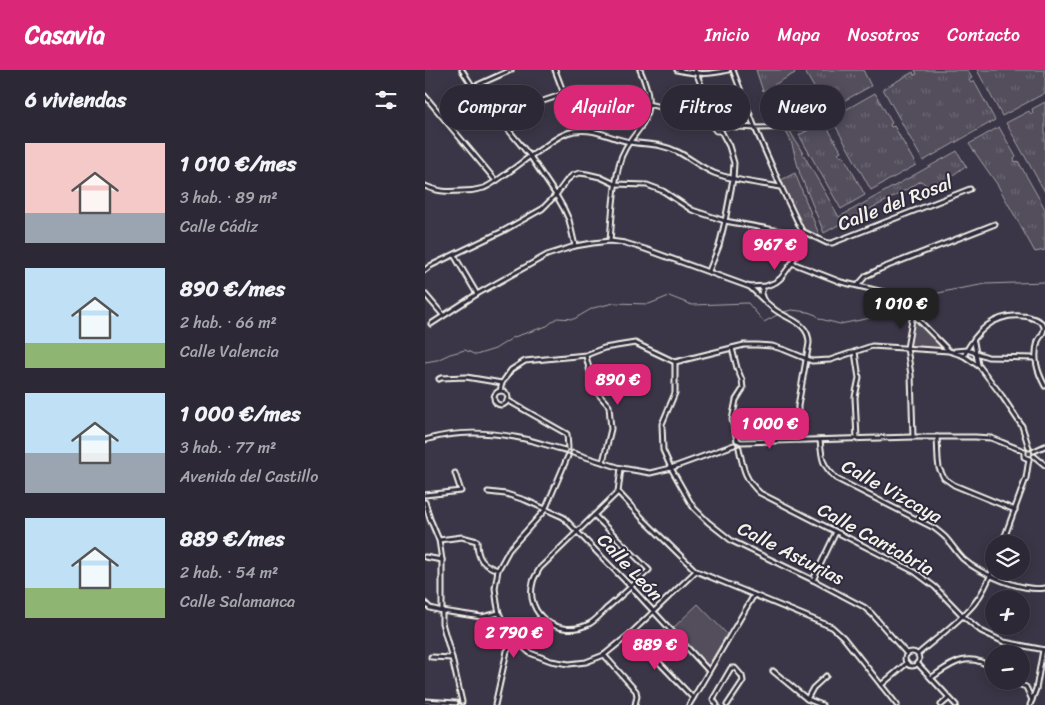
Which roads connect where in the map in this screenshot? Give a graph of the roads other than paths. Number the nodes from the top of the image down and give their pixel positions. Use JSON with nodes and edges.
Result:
{"nodes":[{"id":1,"x":462,"y":70,"type":"edge"},
{"id":2,"x":511,"y":70,"type":"edge"},
{"id":3,"x":555,"y":70,"type":"edge"},
{"id":4,"x":640,"y":70,"type":"edge"},
{"id":5,"x":677,"y":70,"type":"edge"},
{"id":6,"x":695,"y":70,"type":"edge"},
{"id":7,"x":728,"y":70,"type":"edge"},
{"id":8,"x":733,"y":70,"type":"edge"},
{"id":9,"x":697,"y":74,"type":"junction"},
{"id":10,"x":472,"y":85,"type":"edge"},
{"id":11,"x":477,"y":85,"type":"edge"},
{"id":12,"x":561,"y":85,"type":"edge"},
{"id":13,"x":646,"y":85,"type":"edge"},
{"id":14,"x":702,"y":85,"type":"edge"},
{"id":15,"x":425,"y":96,"type":"edge"},
{"id":16,"x":750,"y":128,"type":"edge"},
{"id":17,"x":755,"y":128,"type":"junction"},
{"id":18,"x":760,"y":128,"type":"edge"},
{"id":19,"x":509,"y":130,"type":"edge"},
{"id":20,"x":638,"y":130,"type":"edge"},
{"id":21,"x":716,"y":130,"type":"edge"},
{"id":22,"x":721,"y":131,"type":"joint"},
{"id":23,"x":629,"y":142,"type":"junction"},
{"id":24,"x":530,"y":156,"type":"junction"},
{"id":25,"x":733,"y":179,"type":"junction"},
{"id":26,"x":496,"y":181,"type":"junction"},
{"id":27,"x":615,"y":184,"type":"junction"},
{"id":28,"x":425,"y":186,"type":"edge"},
{"id":29,"x":781,"y":187,"type":"junction"},
{"id":30,"x":970,"y":189,"type":"dead end"},
{"id":31,"x":556,"y":194,"type":"junction"},
{"id":32,"x":725,"y":221,"type":"junction"},
{"id":33,"x":995,"y":224,"type":"dead end"},
{"id":34,"x":802,"y":233,"type":"junction"},
{"id":35,"x":610,"y":241,"type":"junction"},
{"id":36,"x":575,"y":246,"type":"junction"},
{"id":37,"x":454,"y":255,"type":"junction"},
{"id":38,"x":792,"y":263,"type":"junction"},
{"id":39,"x":425,"y":270,"type":"edge"},
{"id":40,"x":709,"y":271,"type":"junction"},
{"id":41,"x":857,"y":286,"type":"junction"},
{"id":42,"x":759,"y":290,"type":"junction"},
{"id":43,"x":425,"y":294,"type":"edge"},
{"id":44,"x":477,"y":294,"type":"junction"},
{"id":45,"x":913,"y":314,"type":"junction"},
{"id":46,"x":443,"y":315,"type":"junction"},
{"id":47,"x":431,"y":324,"type":"dead end"},
{"id":48,"x":975,"y":339,"type":"junction"},
{"id":49,"x":732,"y":348,"type":"junction"},
{"id":50,"x":907,"y":348,"type":"junction"},
{"id":51,"x":967,"y":350,"type":"junction"},
{"id":52,"x":951,"y":351,"type":"junction"},
{"id":53,"x":855,"y":352,"type":"junction"},
{"id":54,"x":975,"y":353,"type":"junction"},
{"id":55,"x":586,"y":355,"type":"junction"},
{"id":56,"x":964,"y":356,"type":"junction"},
{"id":57,"x":988,"y":357,"type":"junction"},
{"id":58,"x":1035,"y":358,"type":"junction"},
{"id":59,"x":806,"y":360,"type":"junction"},
{"id":60,"x":971,"y":360,"type":"junction"},
{"id":61,"x":977,"y":360,"type":"junction"},
{"id":62,"x":675,"y":362,"type":"junction"},
{"id":63,"x":978,"y":366,"type":"junction"},
{"id":64,"x":439,"y":379,"type":"dead end"},
{"id":65,"x":502,"y":383,"type":"junction"},
{"id":66,"x":1045,"y":386,"type":"edge"},
{"id":67,"x":500,"y":391,"type":"junction"},
{"id":68,"x":507,"y":400,"type":"junction"},
{"id":69,"x":913,"y":437,"type":"junction"},
{"id":70,"x":937,"y":437,"type":"junction"},
{"id":71,"x":857,"y":439,"type":"junction"},
{"id":72,"x":425,"y":440,"type":"edge"},
{"id":73,"x":799,"y":440,"type":"junction"},
{"id":74,"x":820,"y":440,"type":"junction"},
{"id":75,"x":739,"y":441,"type":"junction"},
{"id":76,"x":734,"y":445,"type":"junction"},
{"id":77,"x":1045,"y":446,"type":"edge"},
{"id":78,"x":739,"y":448,"type":"junction"},
{"id":79,"x":1029,"y":448,"type":"junction"},
{"id":80,"x":567,"y":449,"type":"junction"},
{"id":81,"x":1024,"y":451,"type":"junction"},
{"id":82,"x":1034,"y":451,"type":"junction"},
{"id":83,"x":573,"y":453,"type":"junction"},
{"id":84,"x":568,"y":456,"type":"junction"},
{"id":85,"x":1034,"y":456,"type":"junction"},
{"id":86,"x":1029,"y":459,"type":"junction"},
{"id":87,"x":603,"y":462,"type":"junction"},
{"id":88,"x":1045,"y":465,"type":"edge"},
{"id":89,"x":621,"y":468,"type":"junction"},
{"id":90,"x":671,"y":468,"type":"junction"},
{"id":91,"x":455,"y":473,"type":"dead end"},
{"id":92,"x":488,"y":492,"type":"dead end"},
{"id":93,"x":618,"y":492,"type":"junction"},
{"id":94,"x":425,"y":495,"type":"edge"},
{"id":95,"x":425,"y":502,"type":"edge"},
{"id":96,"x":545,"y":510,"type":"junction"},
{"id":97,"x":1015,"y":510,"type":"junction"},
{"id":98,"x":594,"y":515,"type":"junction"},
{"id":99,"x":577,"y":532,"type":"junction"},
{"id":100,"x":836,"y":532,"type":"junction"},
{"id":101,"x":1005,"y":535,"type":"edge"},
{"id":102,"x":439,"y":540,"type":"junction"},
{"id":103,"x":425,"y":557,"type":"edge"},
{"id":104,"x":442,"y":560,"type":"junction"},
{"id":105,"x":498,"y":570,"type":"junction"},
{"id":106,"x":696,"y":571,"type":"junction"},
{"id":107,"x":985,"y":573,"type":"edge"},
{"id":108,"x":813,"y":580,"type":"junction"},
{"id":109,"x":988,"y":580,"type":"edge"},
{"id":110,"x":1002,"y":580,"type":"edge"},
{"id":111,"x":631,"y":587,"type":"junction"},
{"id":112,"x":1045,"y":588,"type":"edge"},
{"id":113,"x":753,"y":595,"type":"junction"},
{"id":114,"x":425,"y":603,"type":"edge"},
{"id":115,"x":442,"y":611,"type":"junction"},
{"id":116,"x":653,"y":611,"type":"junction"},
{"id":117,"x":499,"y":613,"type":"junction"},
{"id":118,"x":963,"y":616,"type":"junction"},
{"id":119,"x":541,"y":617,"type":"junction"},
{"id":120,"x":631,"y":633,"type":"junction"},
{"id":121,"x":516,"y":641,"type":"junction"},
{"id":122,"x":1044,"y":650,"type":"edge"},
{"id":123,"x":907,"y":654,"type":"junction"},
{"id":124,"x":918,"y":654,"type":"junction"},
{"id":125,"x":604,"y":655,"type":"junction"},
{"id":126,"x":431,"y":657,"type":"dead end"},
{"id":127,"x":452,"y":658,"type":"junction"},
{"id":128,"x":907,"y":663,"type":"junction"},
{"id":129,"x":917,"y":664,"type":"junction"},
{"id":130,"x":985,"y":664,"type":"edge"},
{"id":131,"x":709,"y":671,"type":"junction"},
{"id":132,"x":773,"y":671,"type":"dead end"},
{"id":133,"x":826,"y":676,"type":"dead end"},
{"id":134,"x":931,"y":678,"type":"junction"},
{"id":135,"x":881,"y":685,"type":"junction"},
{"id":136,"x":1027,"y":690,"type":"edge"},
{"id":137,"x":693,"y":698,"type":"junction"},
{"id":138,"x":949,"y":698,"type":"junction"},
{"id":139,"x":807,"y":699,"type":"junction"},
{"id":140,"x":1032,"y":700,"type":"junction"},
{"id":141,"x":425,"y":703,"type":"edge"},
{"id":142,"x":464,"y":703,"type":"edge"},
{"id":143,"x":455,"y":704,"type":"edge"},
{"id":144,"x":431,"y":705,"type":"edge"},
{"id":145,"x":495,"y":705,"type":"edge"},
{"id":146,"x":635,"y":705,"type":"edge"},
{"id":147,"x":689,"y":705,"type":"edge"},
{"id":148,"x":717,"y":705,"type":"edge"},
{"id":149,"x":727,"y":705,"type":"edge"},
{"id":150,"x":822,"y":705,"type":"edge"},
{"id":151,"x":897,"y":705,"type":"edge"},
{"id":152,"x":941,"y":705,"type":"edge"},
{"id":153,"x":956,"y":705,"type":"edge"},
{"id":154,"x":1030,"y":705,"type":"edge"}],
"edges":[{"from":1,"to":10,"type":"street"},
{"from":2,"to":11,"type":"street"},
{"from":3,"to":12,"type":"street"},
{"from":4,"to":13,"type":"street"},
{"from":5,"to":9,"type":"street"},
{"from":6,"to":9,"type":"street"},
{"from":7,"to":9,"type":"street"},
{"from":8,"to":17,"type":"street"},
{"from":9,"to":14,"type":"street"},
{"from":15,"to":26,"type":"street"},
{"from":16,"to":17,"type":"street"},
{"from":17,"to":18,"type":"street"},
{"from":17,"to":29,"type":"street"},
{"from":19,"to":24,"type":"street"},
{"from":20,"to":23,"type":"street"},
{"from":21,"to":22,"type":"street"},
{"from":22,"to":25,"type":"street"},
{"from":23,"to":24,"type":"street"},
{"from":23,"to":25,"type":"street"},
{"from":23,"to":27,"type":"street"},
{"from":24,"to":26,"type":"street"},
{"from":24,"to":31,"type":"street"},
{"from":25,"to":29,"type":"street"},
{"from":25,"to":32,"type":"street"},
{"from":26,"to":28,"type":"street"},
{"from":27,"to":31,"type":"street","name":"Calle del Rosal"},
{"from":27,"to":32,"type":"street","name":"Calle del Rosal"},
{"from":27,"to":35,"type":"street"},
{"from":29,"to":34,"type":"street"},
{"from":30,"to":34,"type":"street","name":"Calle del Rosal"},
{"from":31,"to":36,"type":"street"},
{"from":31,"to":37,"type":"street","name":"Calle del Rosal"},
{"from":32,"to":34,"type":"street","name":"Calle del Rosal"},
{"from":32,"to":40,"type":"street"},
{"from":33,"to":41,"type":"street"},
{"from":34,"to":38,"type":"street"},
{"from":35,"to":36,"type":"street"},
{"from":35,"to":40,"type":"street"},
{"from":36,"to":44,"type":"street"},
{"from":37,"to":39,"type":"street","name":"Calle del Rosal"},
{"from":37,"to":44,"type":"street"},
{"from":38,"to":41,"type":"street"},
{"from":38,"to":42,"type":"street"},
{"from":40,"to":42,"type":"street"},
{"from":41,"to":45,"type":"street"},
{"from":42,"to":59,"type":"street"},
{"from":43,"to":46,"type":"street"},
{"from":44,"to":46,"type":"street"},
{"from":45,"to":50,"type":"street"},
{"from":45,"to":52,"type":"street"},
{"from":46,"to":47,"type":"street"},
{"from":48,"to":51,"type":"street"},
{"from":48,"to":54,"type":"street"},
{"from":48,"to":58,"type":"street"},
{"from":49,"to":59,"type":"street"},
{"from":49,"to":62,"type":"street"},
{"from":49,"to":75,"type":"street"},
{"from":50,"to":52,"type":"street"},
{"from":50,"to":53,"type":"street"},
{"from":50,"to":69,"type":"street"},
{"from":51,"to":52,"type":"street"},
{"from":51,"to":54,"type":"street"},
{"from":51,"to":56,"type":"street"},
{"from":52,"to":56,"type":"street"},
{"from":53,"to":59,"type":"street"},
{"from":53,"to":71,"type":"street"},
{"from":54,"to":57,"type":"street"},
{"from":54,"to":61,"type":"street"},
{"from":55,"to":62,"type":"street"},
{"from":55,"to":65,"type":"street"},
{"from":55,"to":87,"type":"street"},
{"from":56,"to":60,"type":"street"},
{"from":57,"to":58,"type":"street"},
{"from":57,"to":61,"type":"street"},
{"from":58,"to":66,"type":"street"},
{"from":59,"to":73,"type":"street"},
{"from":60,"to":61,"type":"street"},
{"from":60,"to":63,"type":"street"},
{"from":61,"to":63,"type":"street"},
{"from":62,"to":90,"type":"street","name":"Calle Asturias"},
{"from":63,"to":79,"type":"street"},
{"from":64,"to":65,"type":"street"},
{"from":65,"to":67,"type":"street"},
{"from":67,"to":68,"type":"street"},
{"from":67,"to":68,"type":"street"},
{"from":68,"to":80,"type":"street"},
{"from":69,"to":70,"type":"street"},
{"from":69,"to":71,"type":"street"},
{"from":70,"to":81,"type":"street"},
{"from":70,"to":97,"type":"street"},
{"from":71,"to":74,"type":"street"},
{"from":72,"to":80,"type":"street"},
{"from":73,"to":74,"type":"street"},
{"from":73,"to":75,"type":"street"},
{"from":74,"to":107,"type":"street","name":"Calle Vizcaya"},
{"from":75,"to":76,"type":"street"},
{"from":75,"to":78,"type":"street"},
{"from":76,"to":78,"type":"street"},
{"from":76,"to":90,"type":"street"},
{"from":77,"to":82,"type":"street"},
{"from":78,"to":100,"type":"street","name":"Calle Cantabria"},
{"from":79,"to":81,"type":"street"},
{"from":79,"to":82,"type":"street"},
{"from":80,"to":83,"type":"street"},
{"from":80,"to":84,"type":"street"},
{"from":81,"to":86,"type":"street"},
{"from":82,"to":85,"type":"street"},
{"from":83,"to":84,"type":"street"},
{"from":83,"to":87,"type":"street"},
{"from":84,"to":96,"type":"street"},
{"from":85,"to":86,"type":"street"},
{"from":85,"to":88,"type":"street"},
{"from":86,"to":97,"type":"street"},
{"from":87,"to":89,"type":"street"},
{"from":89,"to":90,"type":"street"},
{"from":89,"to":93,"type":"street"},
{"from":90,"to":108,"type":"street","name":"Calle Asturias"},
{"from":91,"to":94,"type":"street"},
{"from":92,"to":96,"type":"street","name":"Calle León"},
{"from":93,"to":98,"type":"street"},
{"from":93,"to":106,"type":"street"},
{"from":95,"to":102,"type":"street"},
{"from":96,"to":99,"type":"street","name":"Calle León"},
{"from":96,"to":105,"type":"street"},
{"from":97,"to":101,"type":"street"},
{"from":98,"to":99,"type":"street"},
{"from":98,"to":111,"type":"street"},
{"from":99,"to":111,"type":"street","name":"Calle León"},
{"from":99,"to":119,"type":"street"},
{"from":100,"to":108,"type":"street"},
{"from":100,"to":118,"type":"street","name":"Calle Cantabria"},
{"from":102,"to":104,"type":"street"},
{"from":102,"to":105,"type":"street"},
{"from":103,"to":104,"type":"street"},
{"from":104,"to":115,"type":"street"},
{"from":105,"to":117,"type":"street"},
{"from":106,"to":113,"type":"street"},
{"from":106,"to":116,"type":"street"},
{"from":108,"to":123,"type":"street","name":"Calle Asturias"},
{"from":109,"to":118,"type":"street"},
{"from":110,"to":112,"type":"street","name":"Calle Vizcaya"},
{"from":111,"to":116,"type":"street","name":"Calle León"},
{"from":111,"to":119,"type":"street"},
{"from":113,"to":131,"type":"street"},
{"from":113,"to":135,"type":"street"},
{"from":114,"to":115,"type":"street"},
{"from":115,"to":117,"type":"street"},
{"from":115,"to":127,"type":"street"},
{"from":116,"to":120,"type":"street"},
{"from":116,"to":131,"type":"street","name":"Calle León"},
{"from":117,"to":121,"type":"street"},
{"from":118,"to":122,"type":"street","name":"Calle Cantabria"},
{"from":118,"to":124,"type":"street"},
{"from":119,"to":121,"type":"street"},
{"from":120,"to":125,"type":"street"},
{"from":120,"to":137,"type":"street"},
{"from":121,"to":125,"type":"street"},
{"from":121,"to":145,"type":"street"},
{"from":122,"to":140,"type":"street"},
{"from":123,"to":124,"type":"street"},
{"from":123,"to":128,"type":"street"},
{"from":124,"to":129,"type":"street"},
{"from":125,"to":146,"type":"street"},
{"from":126,"to":127,"type":"street"},
{"from":127,"to":142,"type":"street"},
{"from":128,"to":129,"type":"street"},
{"from":128,"to":135,"type":"street"},
{"from":129,"to":134,"type":"street"},
{"from":130,"to":134,"type":"street"},
{"from":131,"to":137,"type":"street"},
{"from":132,"to":139,"type":"street"},
{"from":133,"to":139,"type":"street"},
{"from":134,"to":138,"type":"street"},
{"from":135,"to":151,"type":"street"},
{"from":136,"to":140,"type":"street"},
{"from":137,"to":147,"type":"street"},
{"from":138,"to":152,"type":"street"},
{"from":138,"to":153,"type":"street"},
{"from":139,"to":150,"type":"street"},
{"from":140,"to":154,"type":"street"},
{"from":141,"to":143,"type":"street"},
{"from":141,"to":144,"type":"street"},
{"from":142,"to":143,"type":"street"},
{"from":148,"to":149,"type":"street"}]}
